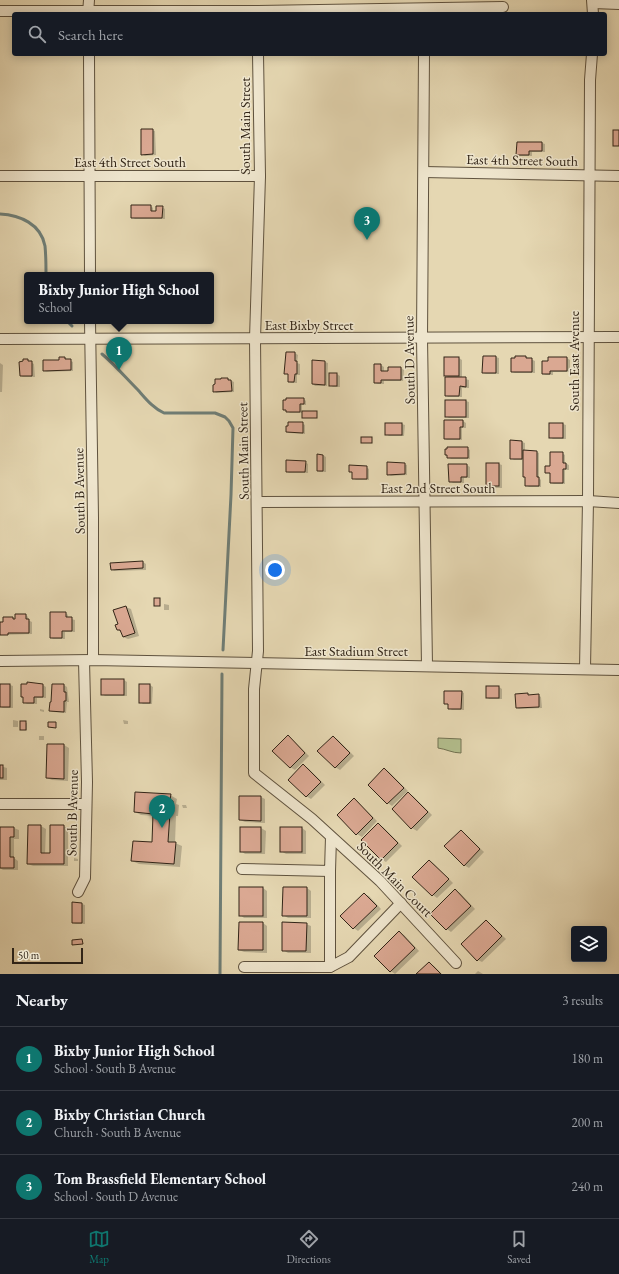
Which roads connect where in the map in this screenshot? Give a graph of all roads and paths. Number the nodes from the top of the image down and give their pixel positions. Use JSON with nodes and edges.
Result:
{"nodes":[{"id":1,"x":88,"y":0,"type":"edge"},
{"id":2,"x":258,"y":0,"type":"edge"},
{"id":3,"x":592,"y":2,"type":"edge"},
{"id":4,"x":619,"y":4,"type":"edge"},
{"id":5,"x":424,"y":7,"type":"edge"},
{"id":6,"x":503,"y":7,"type":"dead end"},
{"id":7,"x":0,"y":11,"type":"edge"},
{"id":8,"x":44,"y":12,"type":"edge"},
{"id":9,"x":88,"y":12,"type":"edge"},
{"id":10,"x":258,"y":12,"type":"edge"},
{"id":11,"x":593,"y":12,"type":"edge"},
{"id":12,"x":89,"y":56,"type":"edge"},
{"id":13,"x":258,"y":56,"type":"edge"},
{"id":14,"x":424,"y":56,"type":"edge"},
{"id":15,"x":592,"y":56,"type":"edge"},
{"id":16,"x":424,"y":172,"type":"junction"},
{"id":17,"x":0,"y":176,"type":"edge"},
{"id":18,"x":89,"y":176,"type":"junction"},
{"id":19,"x":260,"y":176,"type":"junction"},
{"id":20,"x":590,"y":176,"type":"junction"},
{"id":21,"x":619,"y":176,"type":"edge"},
{"id":22,"x":90,"y":272,"type":"edge"},
{"id":23,"x":90,"y":324,"type":"edge"},
{"id":24,"x":588,"y":337,"type":"junction"},
{"id":25,"x":619,"y":337,"type":"edge"},
{"id":26,"x":90,"y":338,"type":"junction"},
{"id":27,"x":422,"y":338,"type":"junction"},
{"id":28,"x":0,"y":339,"type":"edge"},
{"id":29,"x":255,"y":339,"type":"junction"},
{"id":30,"x":588,"y":501,"type":"junction"},
{"id":31,"x":258,"y":502,"type":"junction"},
{"id":32,"x":425,"y":502,"type":"junction"},
{"id":33,"x":619,"y":503,"type":"edge"},
{"id":34,"x":0,"y":661,"type":"edge"},
{"id":35,"x":89,"y":661,"type":"junction"},
{"id":36,"x":256,"y":664,"type":"junction"},
{"id":37,"x":427,"y":665,"type":"junction"},
{"id":38,"x":585,"y":669,"type":"junction"},
{"id":39,"x":619,"y":670,"type":"edge"},
{"id":40,"x":0,"y":804,"type":"edge"},
{"id":41,"x":86,"y":804,"type":"junction"},
{"id":42,"x":312,"y":818,"type":"joint"},
{"id":43,"x":331,"y":837,"type":"junction"},
{"id":44,"x":242,"y":870,"type":"dead end"},
{"id":45,"x":330,"y":871,"type":"junction"},
{"id":46,"x":78,"y":892,"type":"dead end"},
{"id":47,"x":401,"y":903,"type":"junction"},
{"id":48,"x":456,"y":963,"type":"dead end"},
{"id":49,"x":244,"y":967,"type":"dead end"},
{"id":50,"x":330,"y":967,"type":"junction"}],
"edges":[{"from":1,"to":9,"type":"street"},
{"from":2,"to":10,"type":"street"},
{"from":3,"to":4,"type":"street"},
{"from":3,"to":11,"type":"street"},
{"from":5,"to":6,"type":"street"},
{"from":5,"to":10,"type":"street"},
{"from":7,"to":8,"type":"street"},
{"from":12,"to":18,"type":"street"},
{"from":13,"to":19,"type":"street","name":"South Main Street"},
{"from":14,"to":16,"type":"street","name":"South D Avenue"},
{"from":15,"to":20,"type":"street","name":"South East Avenue"},
{"from":16,"to":20,"type":"street","name":"East 4th Street South"},
{"from":16,"to":27,"type":"street","name":"South D Avenue"},
{"from":17,"to":18,"type":"street","name":"East 4th Street South"},
{"from":18,"to":19,"type":"street","name":"East 4th Street South"},
{"from":18,"to":22,"type":"street"},
{"from":19,"to":29,"type":"street","name":"South Main Street"},
{"from":20,"to":21,"type":"street","name":"East 4th Street South"},
{"from":20,"to":24,"type":"street","name":"South East Avenue"},
{"from":23,"to":26,"type":"street","name":"South B Avenue"},
{"from":24,"to":25,"type":"street","name":"East Bixby Street"},
{"from":24,"to":27,"type":"street","name":"East Bixby Street"},
{"from":24,"to":30,"type":"street","name":"South East Avenue"},
{"from":26,"to":28,"type":"street","name":"East Bixby Street"},
{"from":26,"to":29,"type":"street","name":"East Bixby Street"},
{"from":26,"to":35,"type":"street","name":"South B Avenue"},
{"from":27,"to":29,"type":"street","name":"East Bixby Street"},
{"from":27,"to":32,"type":"street","name":"South D Avenue"},
{"from":29,"to":31,"type":"street","name":"South Main Street"},
{"from":30,"to":32,"type":"street","name":"East 2nd Street South"},
{"from":30,"to":33,"type":"street","name":"East 2nd Street South"},
{"from":30,"to":38,"type":"street","name":"South East Avenue"},
{"from":31,"to":32,"type":"street","name":"East 2nd Street South"},
{"from":31,"to":36,"type":"street","name":"South Main Street"},
{"from":32,"to":37,"type":"street","name":"South D Avenue"},
{"from":34,"to":35,"type":"street","name":"East Stadium Street"},
{"from":35,"to":36,"type":"street","name":"East Stadium Street"},
{"from":35,"to":41,"type":"street","name":"South B Avenue"},
{"from":36,"to":37,"type":"street","name":"East Stadium Street"},
{"from":36,"to":42,"type":"street","name":"South Main Street"},
{"from":37,"to":38,"type":"street","name":"East Stadium Street"},
{"from":38,"to":39,"type":"street","name":"East Stadium Street"},
{"from":40,"to":41,"type":"street"},
{"from":41,"to":46,"type":"street","name":"South B Avenue"},
{"from":42,"to":43,"type":"street","name":"South Main Court"},
{"from":43,"to":45,"type":"street"},
{"from":43,"to":47,"type":"street","name":"South Main Court"},
{"from":44,"to":45,"type":"street"},
{"from":45,"to":50,"type":"street"},
{"from":47,"to":48,"type":"street","name":"South Main Court"},
{"from":47,"to":50,"type":"street"},
{"from":49,"to":50,"type":"street"}]}
